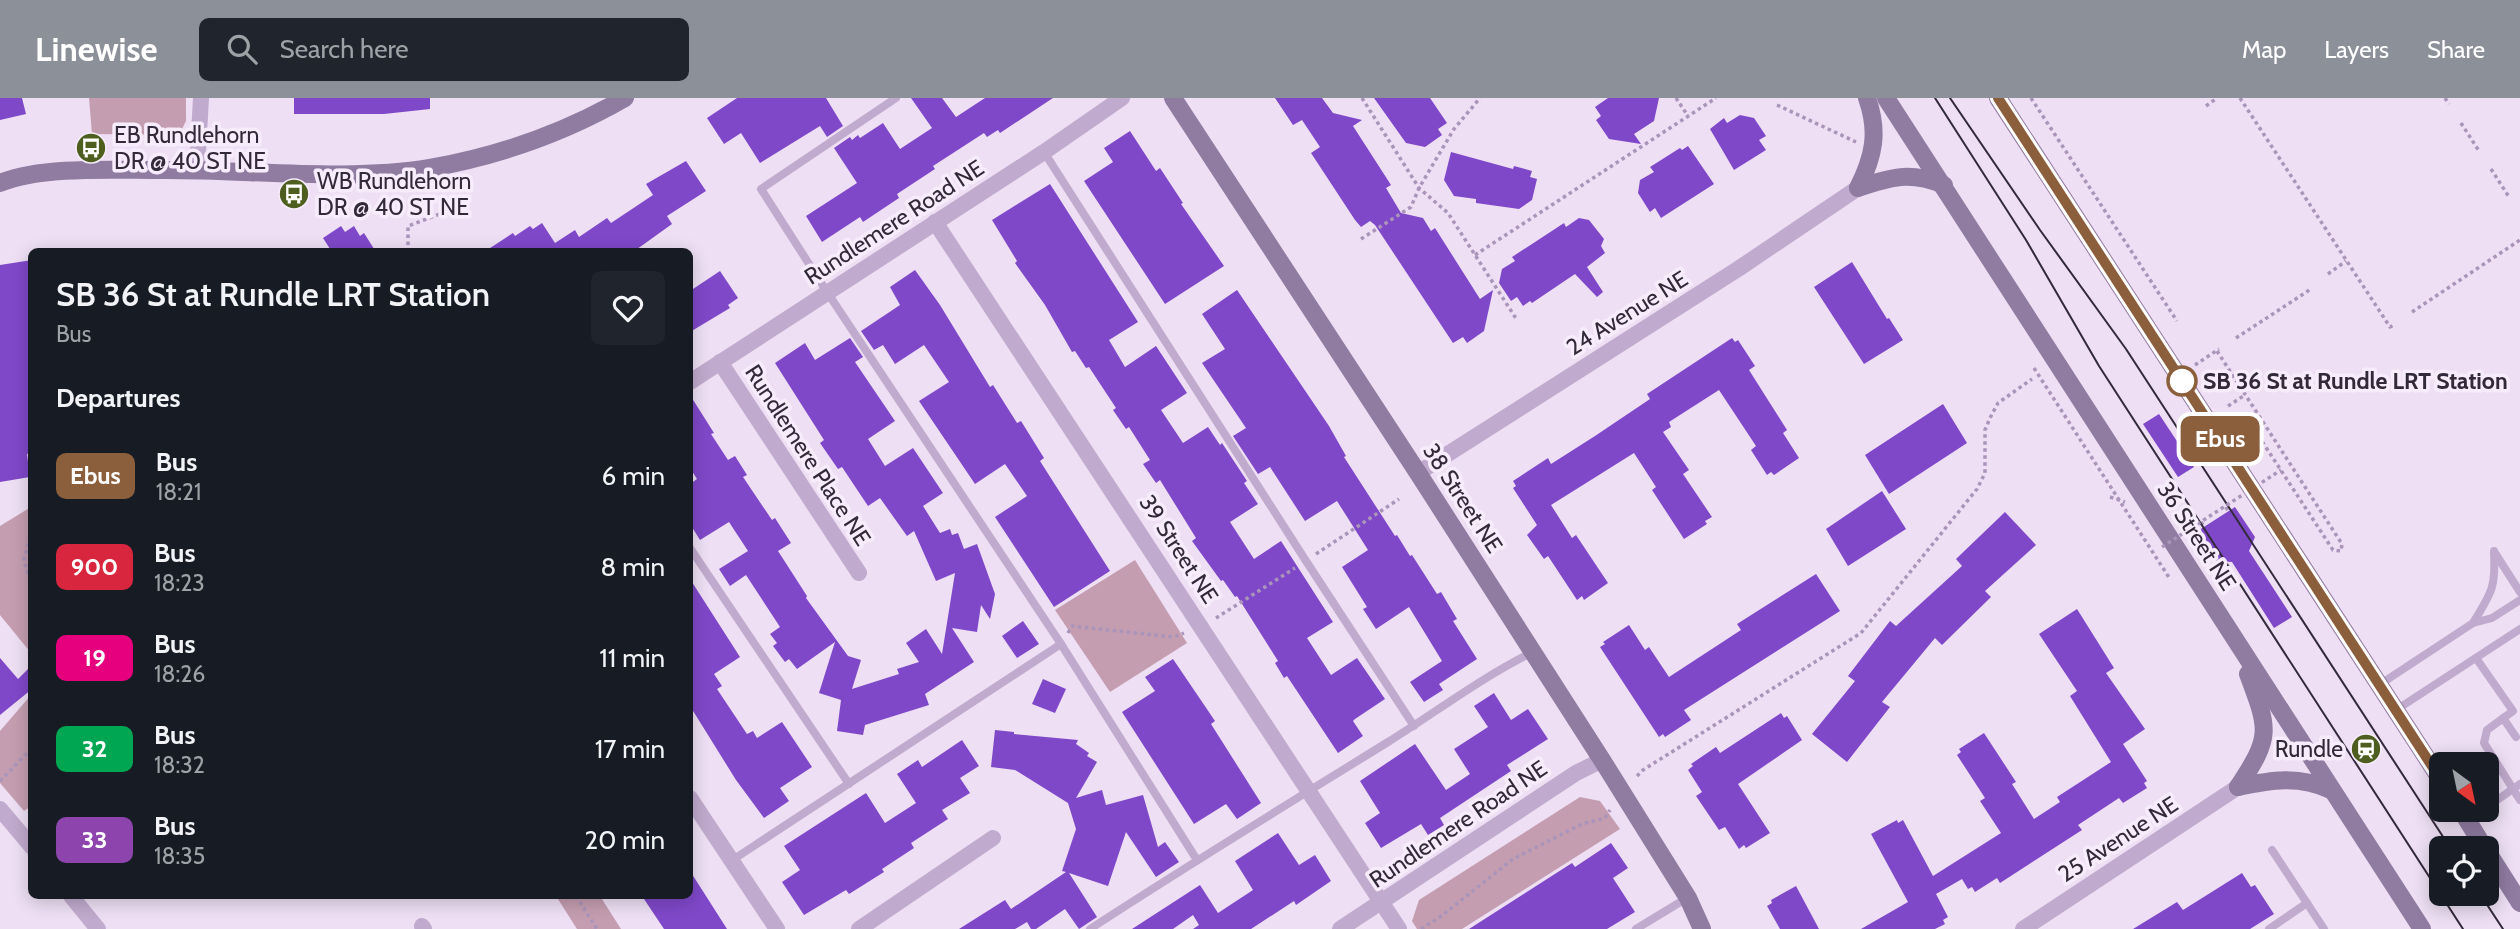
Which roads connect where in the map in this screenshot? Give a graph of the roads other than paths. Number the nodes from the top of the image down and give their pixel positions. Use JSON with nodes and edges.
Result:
{"nodes":[{"id":1,"x":201,"y":98,"type":"edge"},
{"id":2,"x":625,"y":98,"type":"edge"},
{"id":3,"x":896,"y":98,"type":"edge"},
{"id":4,"x":1122,"y":98,"type":"edge"},
{"id":5,"x":1173,"y":98,"type":"edge"},
{"id":6,"x":1867,"y":98,"type":"edge"},
{"id":7,"x":1886,"y":98,"type":"edge"},
{"id":8,"x":1998,"y":98,"type":"edge"},
{"id":9,"x":1044,"y":152,"type":"junction"},
{"id":10,"x":197,"y":170,"type":"junction"},
{"id":11,"x":0,"y":183,"type":"edge"},
{"id":12,"x":1944,"y":186,"type":"junction"},
{"id":13,"x":1858,"y":188,"type":"junction"},
{"id":14,"x":936,"y":222,"type":"junction"},
{"id":15,"x":827,"y":292,"type":"junction"},
{"id":16,"x":720,"y":362,"type":"junction"},
{"id":17,"x":693,"y":380,"type":"edge"},
{"id":18,"x":1418,"y":473,"type":"junction"},
{"id":19,"x":693,"y":552,"type":"edge"},
{"id":20,"x":859,"y":573,"type":"dead end"},
{"id":21,"x":2520,"y":592,"type":"edge"},
{"id":22,"x":2520,"y":600,"type":"edge"},
{"id":23,"x":2473,"y":622,"type":"junction"},
{"id":24,"x":2520,"y":629,"type":"edge"},
{"id":25,"x":2236,"y":642,"type":"junction"},
{"id":26,"x":1061,"y":644,"type":"junction"},
{"id":27,"x":1533,"y":652,"type":"junction"},
{"id":28,"x":2476,"y":658,"type":"junction"},
{"id":29,"x":2379,"y":685,"type":"junction"},
{"id":30,"x":2516,"y":709,"type":"edge"},
{"id":31,"x":2396,"y":710,"type":"junction"},
{"id":32,"x":2503,"y":718,"type":"junction"},
{"id":33,"x":1415,"y":726,"type":"junction"},
{"id":34,"x":2516,"y":737,"type":"dead end"},
{"id":35,"x":1602,"y":760,"type":"junction"},
{"id":36,"x":2429,"y":761,"type":"edge"},
{"id":37,"x":849,"y":784,"type":"junction"},
{"id":38,"x":2238,"y":787,"type":"junction"},
{"id":39,"x":2517,"y":787,"type":"edge"},
{"id":40,"x":2331,"y":790,"type":"junction"},
{"id":41,"x":1308,"y":792,"type":"junction"},
{"id":42,"x":2499,"y":799,"type":"edge"},
{"id":43,"x":2520,"y":800,"type":"edge"},
{"id":44,"x":693,"y":803,"type":"edge"},
{"id":45,"x":0,"y":809,"type":"edge"},
{"id":46,"x":993,"y":838,"type":"dead end"},
{"id":47,"x":28,"y":842,"type":"edge"},
{"id":48,"x":2272,"y":850,"type":"dead end"},
{"id":49,"x":1197,"y":860,"type":"junction"},
{"id":50,"x":731,"y":861,"type":"junction"},
{"id":51,"x":2499,"y":870,"type":"edge"},
{"id":52,"x":1688,"y":898,"type":"junction"},
{"id":53,"x":73,"y":899,"type":"edge"},
{"id":54,"x":1382,"y":902,"type":"junction"},
{"id":55,"x":2520,"y":902,"type":"edge"},
{"id":56,"x":2307,"y":903,"type":"junction"},
{"id":57,"x":98,"y":929,"type":"edge"},
{"id":58,"x":777,"y":929,"type":"edge"},
{"id":59,"x":859,"y":929,"type":"edge"},
{"id":60,"x":1090,"y":929,"type":"edge"},
{"id":61,"x":1340,"y":929,"type":"edge"},
{"id":62,"x":1399,"y":929,"type":"edge"},
{"id":63,"x":1636,"y":929,"type":"edge"},
{"id":64,"x":1702,"y":929,"type":"edge"},
{"id":65,"x":2024,"y":929,"type":"edge"},
{"id":66,"x":2269,"y":929,"type":"edge"},
{"id":67,"x":2324,"y":929,"type":"edge"},
{"id":68,"x":2422,"y":929,"type":"edge"}],
"edges":[{"from":1,"to":10,"type":"street"},
{"from":2,"to":10,"type":"main road"},
{"from":3,"to":15,"type":"lane"},
{"from":4,"to":9,"type":"street","name":"Rundlemere Road NE"},
{"from":5,"to":18,"type":"main road","name":"38 Street NE"},
{"from":6,"to":13,"type":"main road"},
{"from":7,"to":12,"type":"main road","name":"36 Street NE"},
{"from":8,"to":29,"type":"main road"},
{"from":9,"to":14,"type":"street","name":"Rundlemere Road NE"},
{"from":9,"to":33,"type":"lane"},
{"from":10,"to":11,"type":"main road"},
{"from":12,"to":13,"type":"main road"},
{"from":12,"to":25,"type":"main road","name":"36 Street NE"},
{"from":13,"to":18,"type":"street","name":"24 Avenue NE"},
{"from":14,"to":15,"type":"street","name":"Rundlemere Road NE"},
{"from":14,"to":41,"type":"street","name":"39 Street NE"},
{"from":15,"to":16,"type":"street","name":"Rundlemere Road NE"},
{"from":15,"to":26,"type":"lane"},
{"from":16,"to":17,"type":"street","name":"Rundlemere Road NE"},
{"from":16,"to":20,"type":"street","name":"Rundlemere Place NE"},
{"from":18,"to":27,"type":"main road","name":"38 Street NE"},
{"from":19,"to":37,"type":"lane"},
{"from":21,"to":23,"type":"lane"},
{"from":22,"to":23,"type":"lane"},
{"from":23,"to":29,"type":"lane"},
{"from":24,"to":28,"type":"lane"},
{"from":25,"to":38,"type":"main road"},
{"from":25,"to":40,"type":"main road","name":"36 Street NE"},
{"from":26,"to":37,"type":"lane"},
{"from":26,"to":49,"type":"lane"},
{"from":27,"to":33,"type":"lane"},
{"from":27,"to":35,"type":"main road","name":"38 Street NE"},
{"from":28,"to":30,"type":"lane"},
{"from":28,"to":31,"type":"lane"},
{"from":29,"to":31,"type":"main road"},
{"from":30,"to":32,"type":"lane"},
{"from":31,"to":36,"type":"main road"},
{"from":32,"to":34,"type":"lane"},
{"from":32,"to":39,"type":"lane"},
{"from":33,"to":41,"type":"lane"},
{"from":35,"to":52,"type":"main road","name":"38 Street NE"},
{"from":35,"to":54,"type":"street","name":"Rundlemere Road NE"},
{"from":37,"to":50,"type":"lane"},
{"from":38,"to":40,"type":"main road"},
{"from":38,"to":65,"type":"street","name":"25 Avenue NE"},
{"from":39,"to":42,"type":"lane"},
{"from":39,"to":43,"type":"lane"},
{"from":40,"to":68,"type":"main road","name":"36 Street NE"},
{"from":41,"to":49,"type":"lane"},
{"from":41,"to":54,"type":"street","name":"39 Street NE"},
{"from":44,"to":50,"type":"street"},
{"from":45,"to":47,"type":"street"},
{"from":46,"to":59,"type":"street"},
{"from":48,"to":56,"type":"lane"},
{"from":49,"to":60,"type":"lane"},
{"from":50,"to":58,"type":"street"},
{"from":51,"to":55,"type":"main road"},
{"from":52,"to":63,"type":"lane"},
{"from":52,"to":64,"type":"main road","name":"38 Street NE"},
{"from":53,"to":57,"type":"street"},
{"from":54,"to":61,"type":"street","name":"Rundlemere Road NE"},
{"from":54,"to":62,"type":"street","name":"39 Street NE"},
{"from":56,"to":66,"type":"lane"},
{"from":56,"to":67,"type":"lane"}]}
